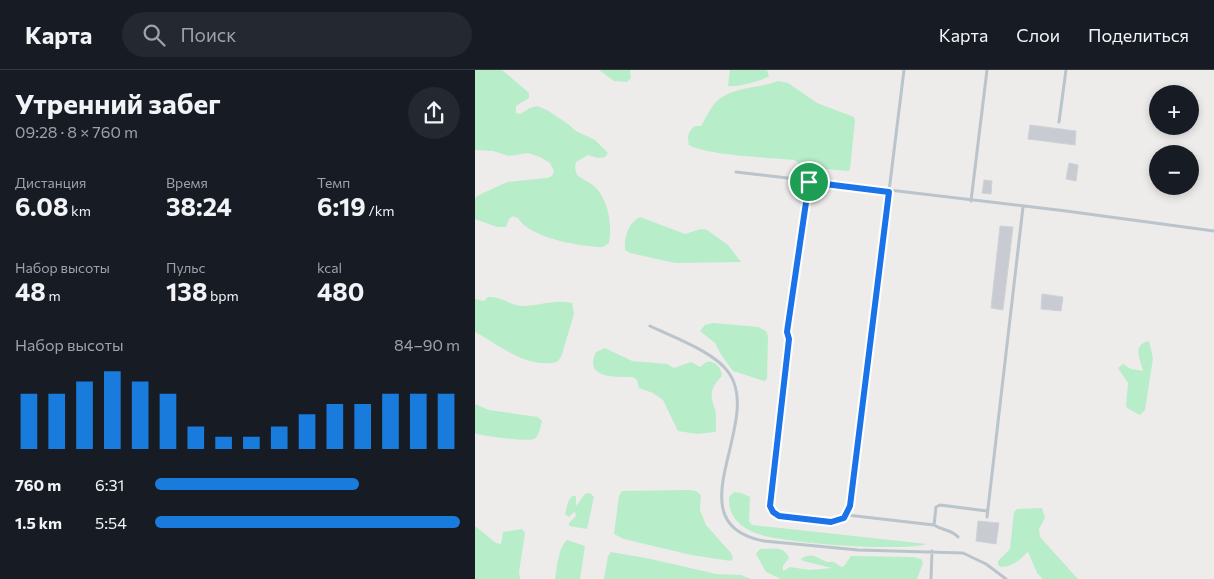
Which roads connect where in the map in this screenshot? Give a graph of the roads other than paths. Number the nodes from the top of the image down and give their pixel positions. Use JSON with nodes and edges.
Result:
{"nodes":[{"id":1,"x":904,"y":70,"type":"edge"},
{"id":2,"x":987,"y":70,"type":"edge"},
{"id":3,"x":1066,"y":70,"type":"edge"},
{"id":4,"x":1059,"y":122,"type":"dead end"},
{"id":5,"x":736,"y":172,"type":"dead end"},
{"id":6,"x":809,"y":182,"type":"junction"},
{"id":7,"x":889,"y":192,"type":"junction"},
{"id":8,"x":971,"y":201,"type":"junction"},
{"id":9,"x":1023,"y":207,"type":"junction"},
{"id":10,"x":1214,"y":231,"type":"edge"},
{"id":11,"x":650,"y":326,"type":"dead end"},
{"id":12,"x":987,"y":511,"type":"junction"},
{"id":13,"x":847,"y":515,"type":"junction"},
{"id":14,"x":987,"y":516,"type":"dead end"},
{"id":15,"x":934,"y":525,"type":"junction"},
{"id":16,"x":958,"y":537,"type":"dead end"},
{"id":17,"x":932,"y":551,"type":"junction"},
{"id":18,"x":931,"y":579,"type":"edge"},
{"id":19,"x":1006,"y":579,"type":"edge"}],
"edges":[{"from":1,"to":7,"type":"lane"},
{"from":2,"to":8,"type":"lane"},
{"from":3,"to":4,"type":"lane"},
{"from":5,"to":6,"type":"lane"},
{"from":6,"to":7,"type":"lane"},
{"from":6,"to":13,"type":"lane"},
{"from":7,"to":8,"type":"lane"},
{"from":7,"to":13,"type":"lane"},
{"from":8,"to":9,"type":"lane"},
{"from":9,"to":10,"type":"lane"},
{"from":9,"to":12,"type":"lane"},
{"from":11,"to":17,"type":"lane"},
{"from":12,"to":14,"type":"lane"},
{"from":12,"to":15,"type":"lane"},
{"from":13,"to":15,"type":"lane"},
{"from":15,"to":16,"type":"lane"},
{"from":17,"to":18,"type":"lane"},
{"from":17,"to":19,"type":"lane"}]}
